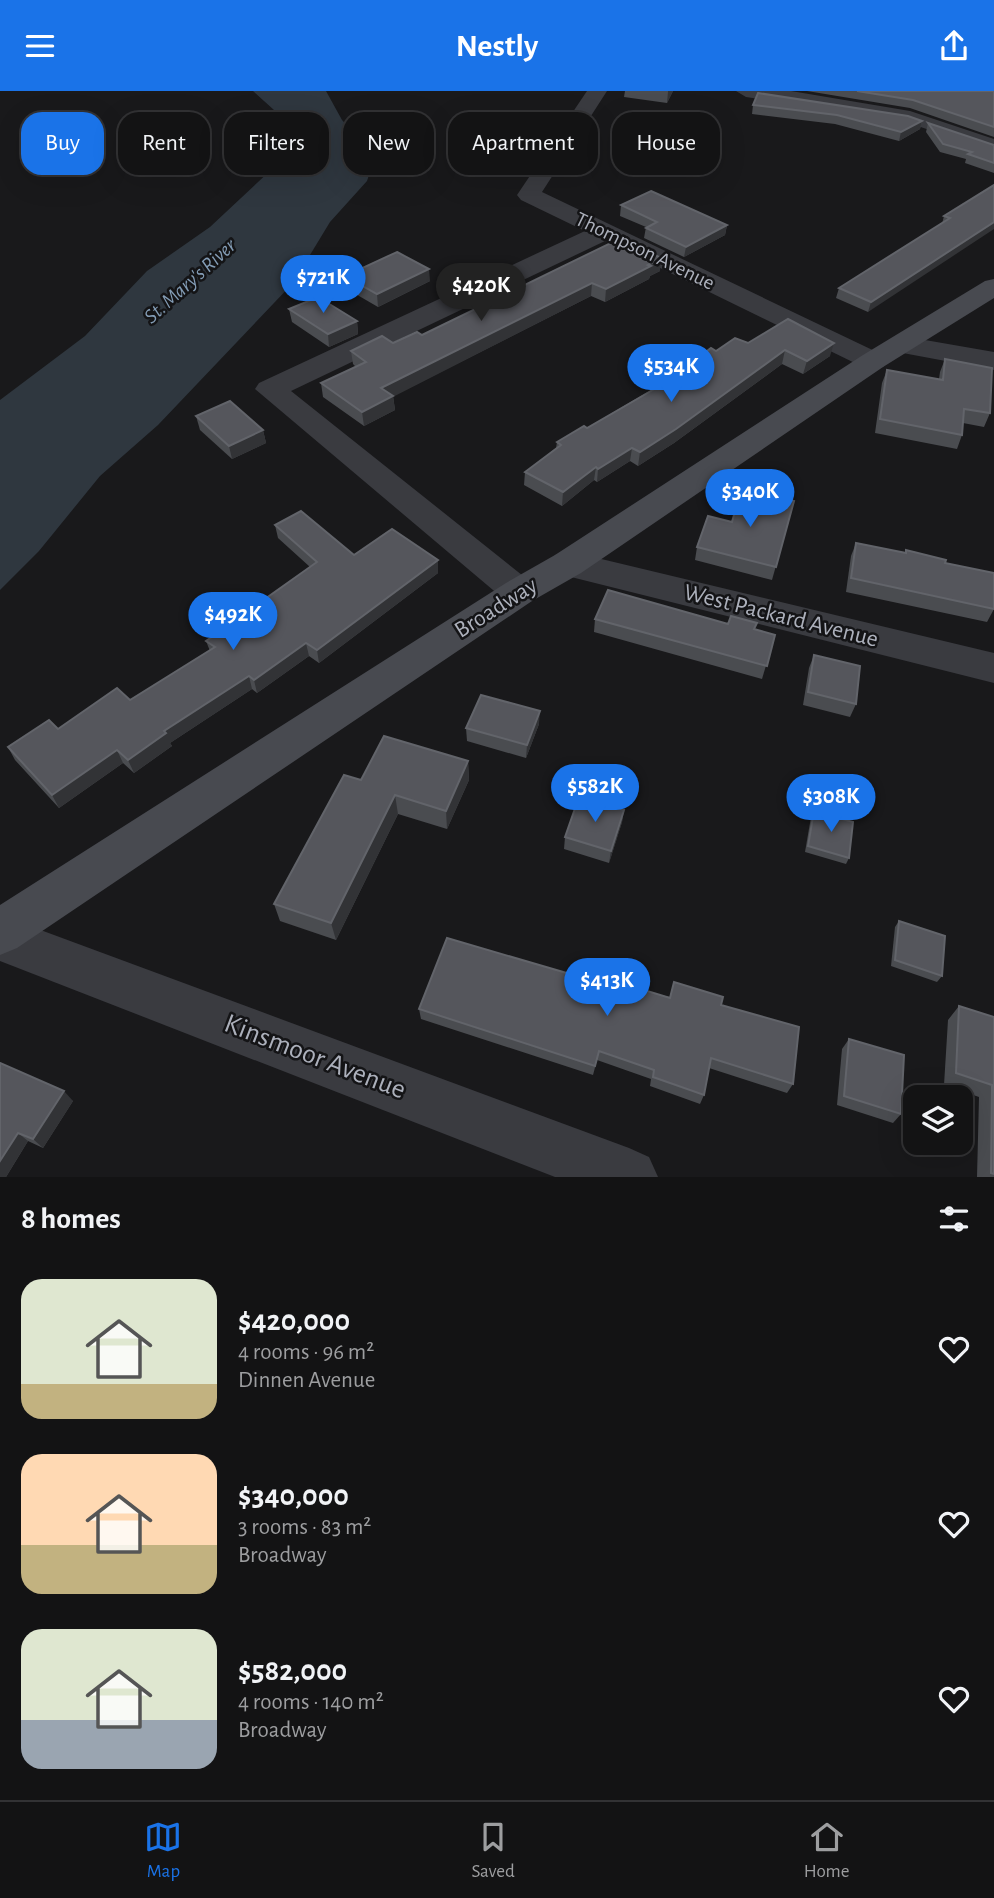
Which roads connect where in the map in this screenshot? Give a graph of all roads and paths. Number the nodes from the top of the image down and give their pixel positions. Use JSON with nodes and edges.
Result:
{"nodes":[{"id":1,"x":597,"y":91,"type":"edge"},
{"id":2,"x":746,"y":91,"type":"edge"},
{"id":3,"x":994,"y":146,"type":"edge"},
{"id":4,"x":606,"y":231,"type":"junction"},
{"id":5,"x":994,"y":287,"type":"edge"},
{"id":6,"x":888,"y":353,"type":"junction"},
{"id":7,"x":994,"y":361,"type":"edge"},
{"id":8,"x":568,"y":564,"type":"junction"},
{"id":9,"x":519,"y":592,"type":"junction"},
{"id":10,"x":994,"y":668,"type":"edge"},
{"id":11,"x":0,"y":932,"type":"edge"},
{"id":12,"x":0,"y":938,"type":"edge"},
{"id":13,"x":629,"y":1177,"type":"edge"}],
"edges":[{"from":1,"to":4,"type":"street","name":"Thompson Avenue"},
{"from":2,"to":3,"type":"street"},
{"from":4,"to":6,"type":"street","name":"Thompson Avenue"},
{"from":4,"to":9,"type":"street"},
{"from":5,"to":6,"type":"main road","name":"Broadway"},
{"from":6,"to":7,"type":"street","name":"Thompson Avenue"},
{"from":6,"to":8,"type":"main road","name":"Broadway"},
{"from":8,"to":9,"type":"main road","name":"Broadway"},
{"from":8,"to":10,"type":"street","name":"West Packard Avenue"},
{"from":9,"to":11,"type":"main road","name":"Broadway"},
{"from":12,"to":13,"type":"street","name":"Kinsmoor Avenue"}]}
